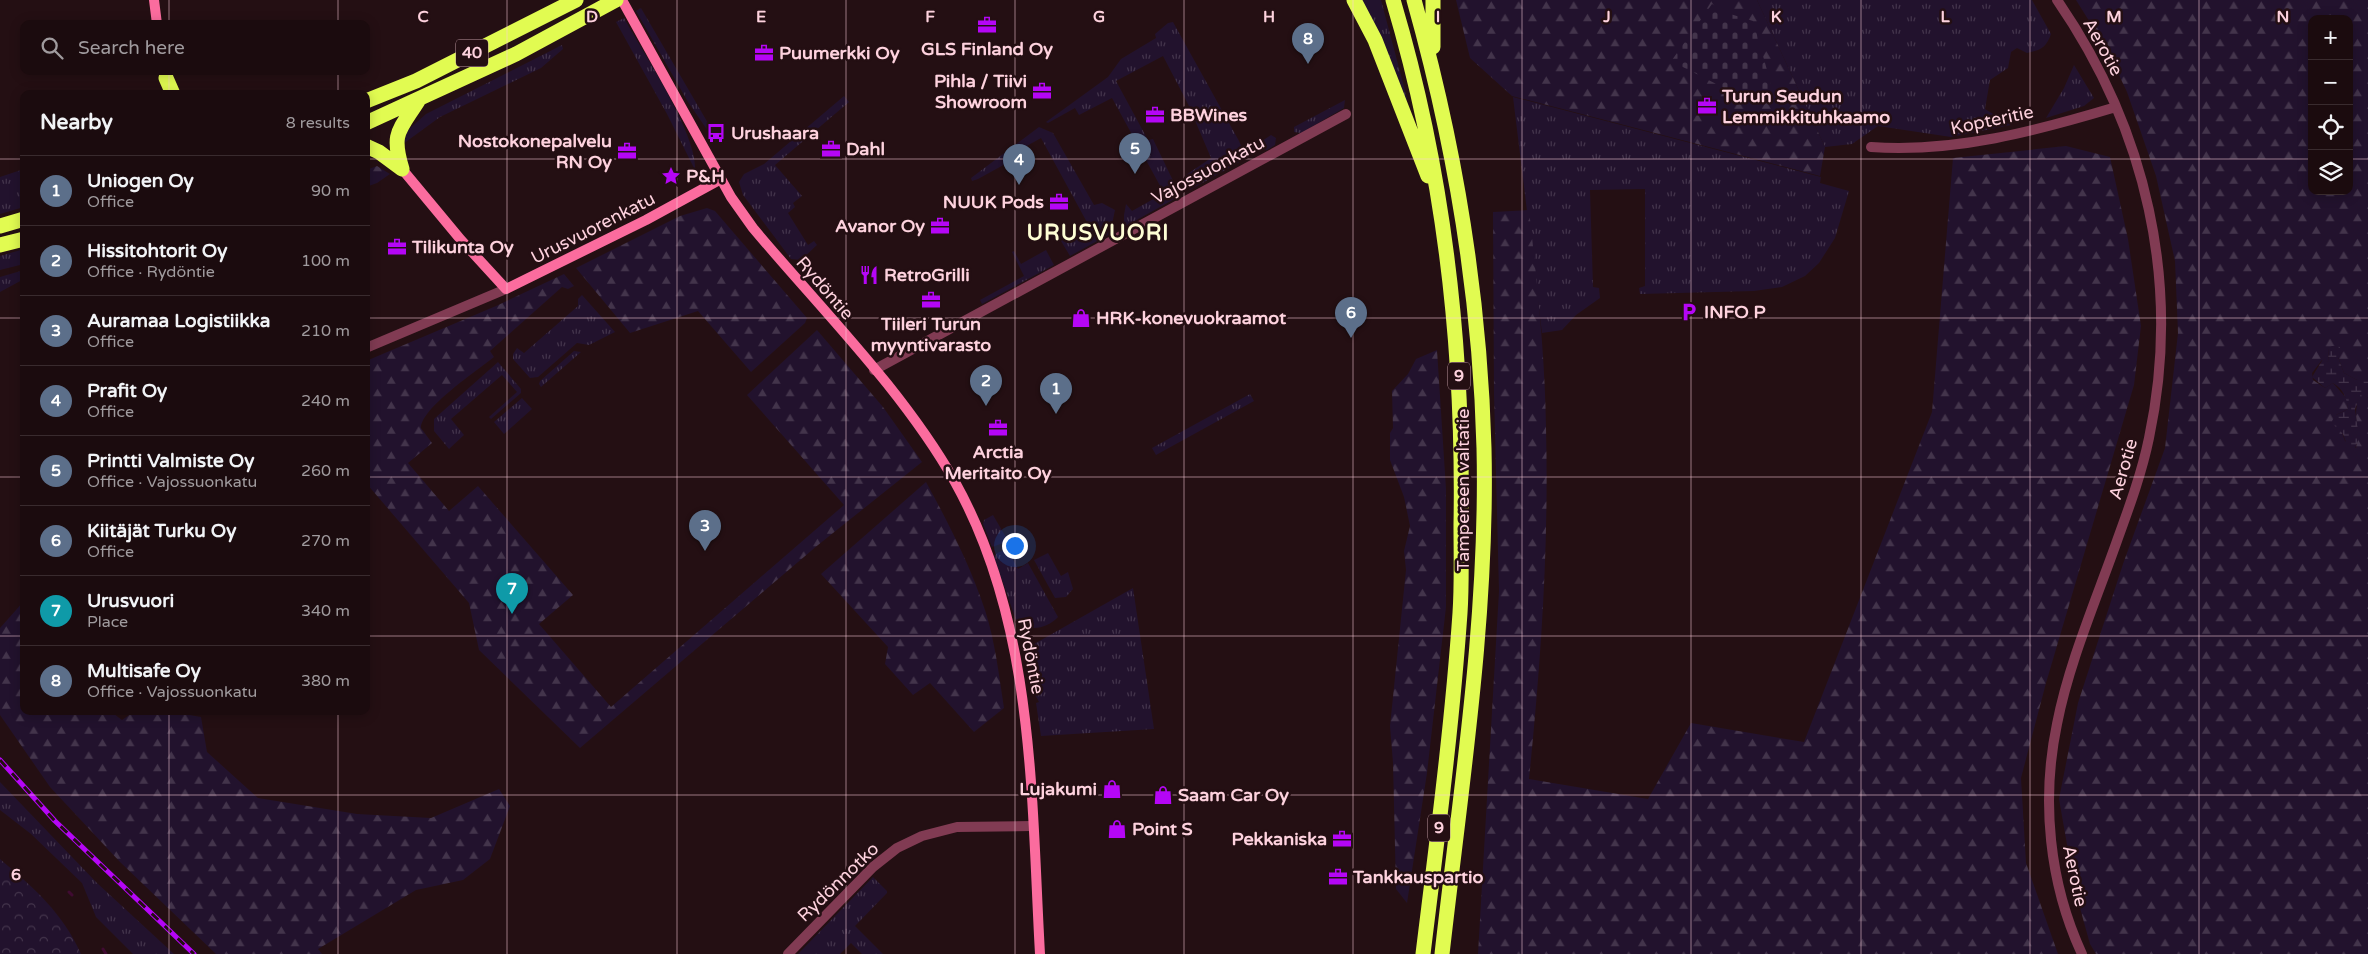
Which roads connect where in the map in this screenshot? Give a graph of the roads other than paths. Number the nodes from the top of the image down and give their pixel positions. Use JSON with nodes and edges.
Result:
{"nodes":[{"id":1,"x":154,"y":0,"type":"edge"},
{"id":2,"x":576,"y":0,"type":"edge"},
{"id":3,"x":616,"y":0,"type":"edge"},
{"id":4,"x":622,"y":0,"type":"edge"},
{"id":5,"x":1354,"y":0,"type":"edge"},
{"id":6,"x":1393,"y":0,"type":"edge"},
{"id":7,"x":1414,"y":0,"type":"edge"},
{"id":8,"x":1433,"y":0,"type":"edge"},
{"id":9,"x":2056,"y":0,"type":"edge"},
{"id":10,"x":156,"y":20,"type":"edge"},
{"id":11,"x":1434,"y":69,"type":"junction"},
{"id":12,"x":165,"y":75,"type":"edge"},
{"id":13,"x":166,"y":90,"type":"edge"},
{"id":14,"x":171,"y":90,"type":"edge"},
{"id":15,"x":370,"y":99,"type":"edge"},
{"id":16,"x":418,"y":101,"type":"junction"},
{"id":17,"x":2116,"y":107,"type":"junction"},
{"id":18,"x":1346,"y":114,"type":"dead end"},
{"id":19,"x":370,"y":121,"type":"edge"},
{"id":20,"x":1871,"y":147,"type":"dead end"},
{"id":21,"x":370,"y":148,"type":"edge"},
{"id":22,"x":402,"y":170,"type":"junction"},
{"id":23,"x":721,"y":179,"type":"junction"},
{"id":24,"x":1440,"y":206,"type":"junction"},
{"id":25,"x":20,"y":220,"type":"edge"},
{"id":26,"x":0,"y":226,"type":"edge"},
{"id":27,"x":20,"y":240,"type":"edge"},
{"id":28,"x":0,"y":246,"type":"edge"},
{"id":29,"x":506,"y":289,"type":"junction"},
{"id":30,"x":370,"y":346,"type":"edge"},
{"id":31,"x":874,"y":370,"type":"junction"},
{"id":32,"x":1032,"y":826,"type":"junction"},
{"id":33,"x":1430,"y":898,"type":"junction"},
{"id":34,"x":1442,"y":953,"type":"edge"},
{"id":35,"x":788,"y":954,"type":"edge"},
{"id":36,"x":1040,"y":954,"type":"edge"},
{"id":37,"x":1413,"y":954,"type":"edge"},
{"id":38,"x":1423,"y":954,"type":"edge"},
{"id":39,"x":2082,"y":954,"type":"edge"}],
"edges":[{"from":1,"to":10,"type":"street"},
{"from":2,"to":15,"type":"highway","number":"40"},
{"from":3,"to":16,"type":"highway","number":"40"},
{"from":4,"to":23,"type":"street","name":"Rydöntie"},
{"from":5,"to":24,"type":"highway"},
{"from":6,"to":24,"type":"highway","name":"Tampereen valtatie","number":"9"},
{"from":7,"to":11,"type":"highway","name":"Tampereen valtatie","number":"9"},
{"from":8,"to":11,"type":"highway"},
{"from":9,"to":17,"type":"street","name":"Aerotie"},
{"from":11,"to":34,"type":"highway","name":"Tampereen valtatie","number":"9"},
{"from":12,"to":13,"type":"highway"},
{"from":12,"to":14,"type":"highway"},
{"from":16,"to":19,"type":"highway","number":"40"},
{"from":16,"to":22,"type":"highway"},
{"from":17,"to":20,"type":"street","name":"Kopteritie"},
{"from":17,"to":39,"type":"street","name":"Aerotie"},
{"from":18,"to":31,"type":"street","name":"Vajossuonkatu"},
{"from":21,"to":22,"type":"highway"},
{"from":22,"to":29,"type":"street"},
{"from":23,"to":29,"type":"street","name":"Urusvuorenkatu"},
{"from":23,"to":31,"type":"street","name":"Rydöntie"},
{"from":24,"to":33,"type":"highway","name":"Tampereen valtatie","number":"9"},
{"from":25,"to":26,"type":"highway"},
{"from":27,"to":28,"type":"highway"},
{"from":29,"to":30,"type":"street","name":"Urusvuorenkatu"},
{"from":31,"to":32,"type":"street","name":"Rydöntie"},
{"from":32,"to":35,"type":"street","name":"Rydönnotko"},
{"from":32,"to":36,"type":"street","name":"Rydöntie"},
{"from":33,"to":37,"type":"highway"},
{"from":33,"to":38,"type":"highway","name":"Tampereen valtatie","number":"9"}]}
